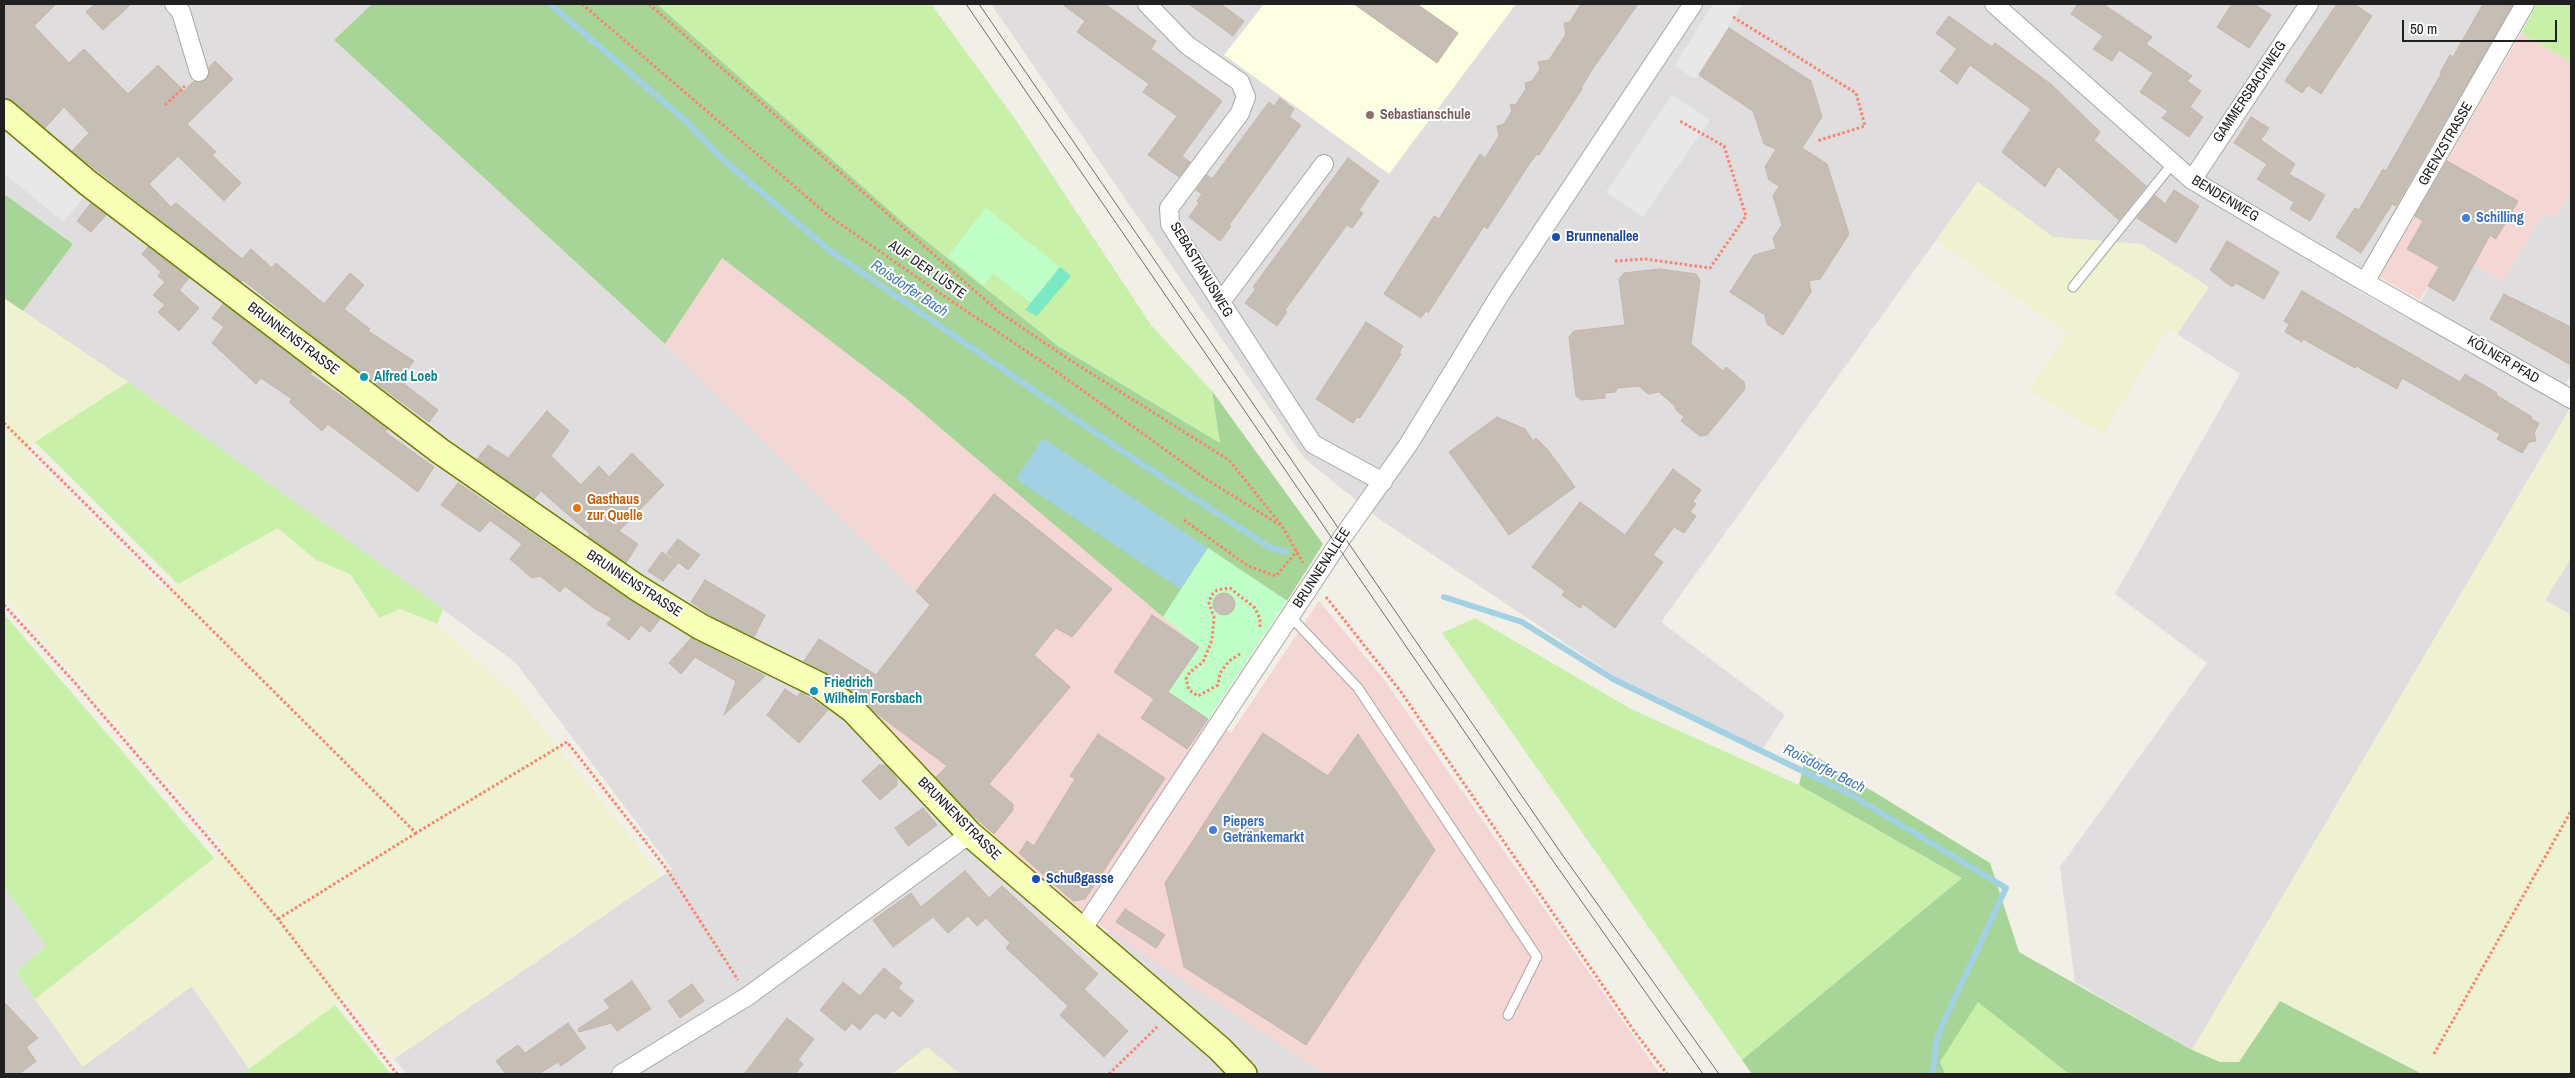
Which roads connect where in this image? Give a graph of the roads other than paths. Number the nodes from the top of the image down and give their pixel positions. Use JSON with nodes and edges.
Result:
{"nodes":[{"id":1,"x":174,"y":4,"type":"edge"},
{"id":2,"x":1147,"y":4,"type":"edge"},
{"id":3,"x":1693,"y":4,"type":"edge"},
{"id":4,"x":1994,"y":4,"type":"edge"},
{"id":5,"x":2309,"y":4,"type":"edge"},
{"id":6,"x":2525,"y":4,"type":"edge"},
{"id":7,"x":199,"y":72,"type":"road end"},
{"id":8,"x":4,"y":112,"type":"edge"},
{"id":9,"x":2173,"y":163,"type":"junction"},
{"id":10,"x":1324,"y":164,"type":"dead end"},
{"id":11,"x":2192,"y":180,"type":"junction"},
{"id":12,"x":2365,"y":282,"type":"junction"},
{"id":13,"x":2073,"y":287,"type":"dead end"},
{"id":14,"x":1220,"y":303,"type":"junction"},
{"id":15,"x":2435,"y":321,"type":"joint"},
{"id":16,"x":2569,"y":393,"type":"edge"},
{"id":17,"x":1382,"y":482,"type":"junction"},
{"id":18,"x":1290,"y":616,"type":"junction"},
{"id":19,"x":970,"y":834,"type":"junction"},
{"id":20,"x":1082,"y":930,"type":"junction"},
{"id":21,"x":1508,"y":1015,"type":"dead end"},
{"id":22,"x":621,"y":1074,"type":"edge"},
{"id":23,"x":1244,"y":1074,"type":"edge"}],
"edges":[{"from":1,"to":7,"type":"street"},
{"from":2,"to":14,"type":"street","name":"SEBASTIANUSWEG"},
{"from":3,"to":17,"type":"street","name":"BRUNNENALLEE"},
{"from":4,"to":9,"type":"street","name":"BENDENWEG"},
{"from":5,"to":11,"type":"street","name":"GAMMERSBACHWEG"},
{"from":6,"to":12,"type":"street","name":"GRENZSTRASSE"},
{"from":8,"to":19,"type":"street","name":"BRUNNENSTRASSE"},
{"from":9,"to":11,"type":"street","name":"BENDENWEG"},
{"from":9,"to":13,"type":"lane"},
{"from":10,"to":14,"type":"street"},
{"from":11,"to":12,"type":"street","name":"BENDENWEG"},
{"from":12,"to":15,"type":"street","name":"BENDENWEG"},
{"from":14,"to":17,"type":"street","name":"SEBASTIANUSWEG"},
{"from":15,"to":16,"type":"street","name":"KÖLNER PFAD"},
{"from":17,"to":18,"type":"street","name":"BRUNNENALLEE"},
{"from":18,"to":20,"type":"street","name":"BRUNNENALLEE"},
{"from":18,"to":21,"type":"lane"},
{"from":19,"to":20,"type":"street","name":"BRUNNENSTRASSE"},
{"from":19,"to":22,"type":"street"},
{"from":20,"to":23,"type":"street","name":"BRUNNENSTRASSE"}]}
